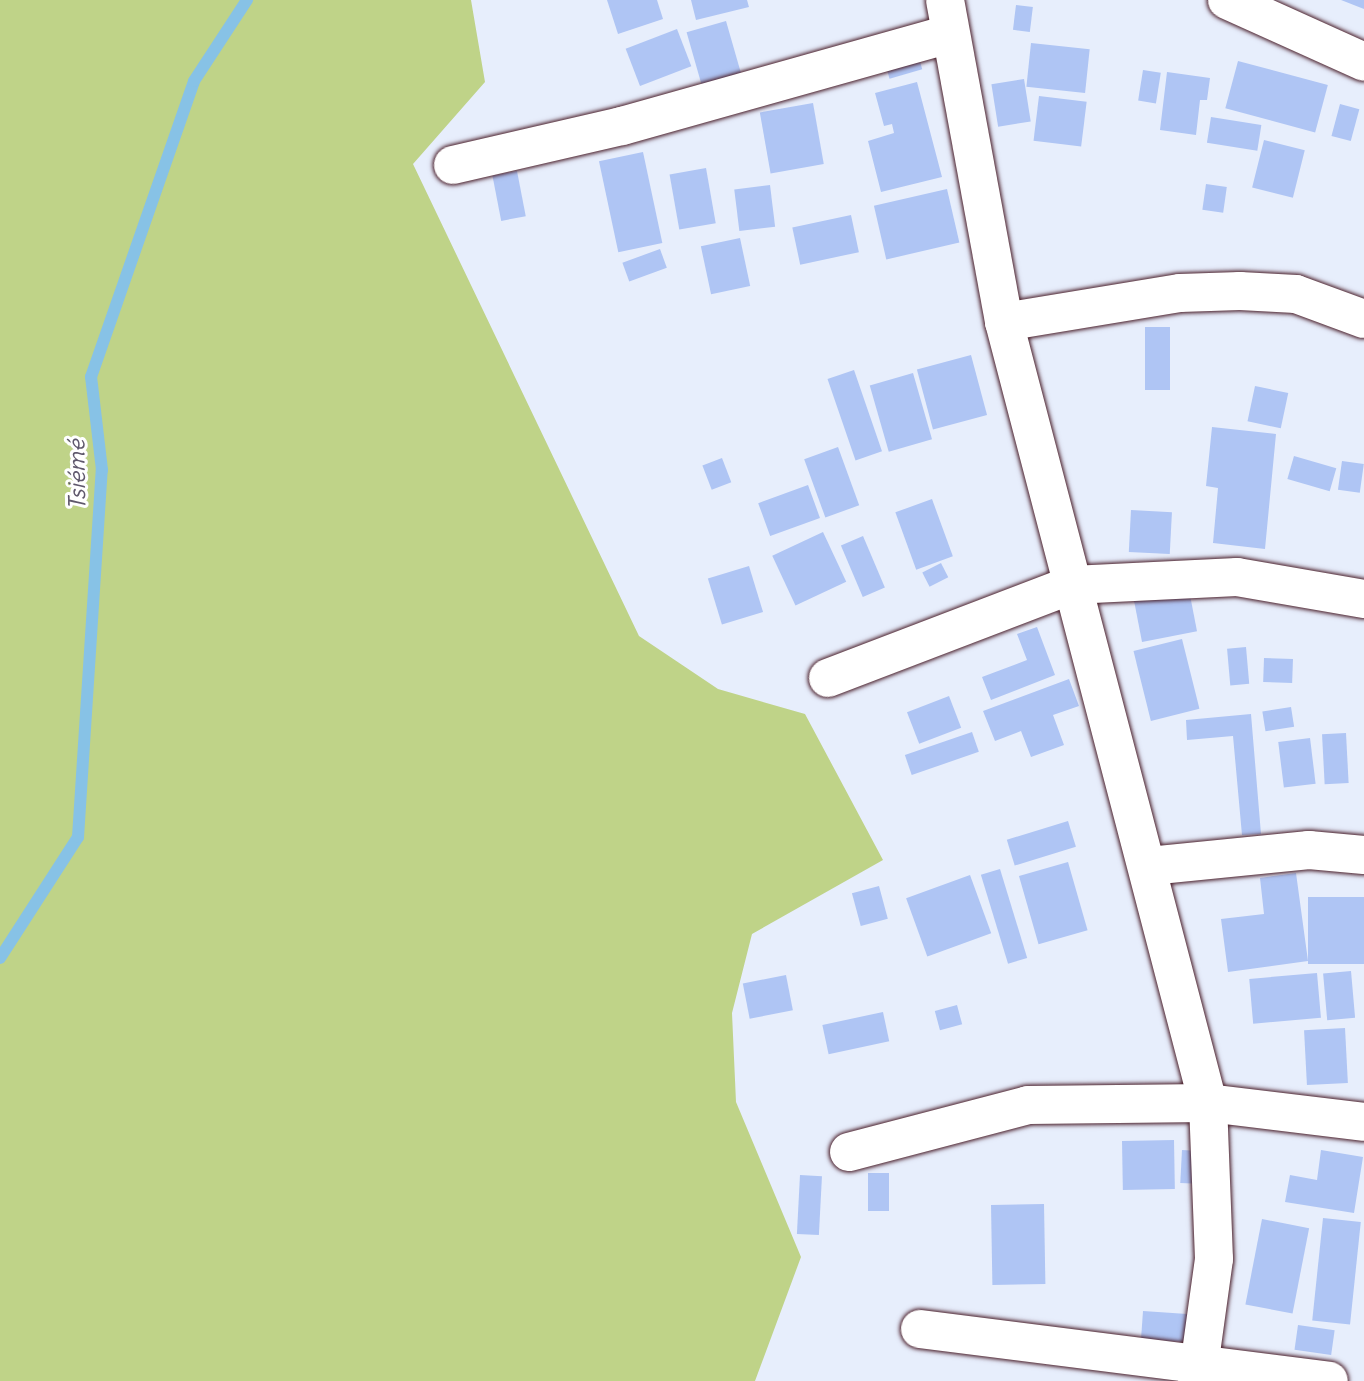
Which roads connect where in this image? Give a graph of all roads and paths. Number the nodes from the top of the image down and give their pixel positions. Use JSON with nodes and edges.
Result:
{"nodes":[{"id":1,"x":1227,"y":0,"type":"edge"},
{"id":2,"x":947,"y":17,"type":"edge"},
{"id":3,"x":1364,"y":62,"type":"edge"},
{"id":4,"x":453,"y":165,"type":"dead end"},
{"id":5,"x":1364,"y":319,"type":"edge"},
{"id":6,"x":1004,"y":322,"type":"junction"},
{"id":7,"x":1072,"y":585,"type":"junction"},
{"id":8,"x":1364,"y":598,"type":"edge"},
{"id":9,"x":828,"y":678,"type":"dead end"},
{"id":10,"x":1364,"y":855,"type":"edge"},
{"id":11,"x":1149,"y":866,"type":"junction"},
{"id":12,"x":1208,"y":1103,"type":"junction"},
{"id":13,"x":1364,"y":1122,"type":"edge"},
{"id":14,"x":849,"y":1152,"type":"dead end"},
{"id":15,"x":920,"y":1329,"type":"dead end"},
{"id":16,"x":1199,"y":1373,"type":"edge"},
{"id":17,"x":1329,"y":1381,"type":"edge"}],
"edges":[{"from":1,"to":3,"type":"street"},
{"from":2,"to":4,"type":"street"},
{"from":2,"to":6,"type":"street"},
{"from":5,"to":6,"type":"street"},
{"from":6,"to":7,"type":"street"},
{"from":7,"to":8,"type":"street"},
{"from":7,"to":9,"type":"street"},
{"from":7,"to":11,"type":"street"},
{"from":10,"to":11,"type":"street"},
{"from":11,"to":12,"type":"street"},
{"from":12,"to":13,"type":"street"},
{"from":12,"to":14,"type":"street"},
{"from":12,"to":16,"type":"street"},
{"from":15,"to":16,"type":"street"},
{"from":16,"to":17,"type":"street"}]}
